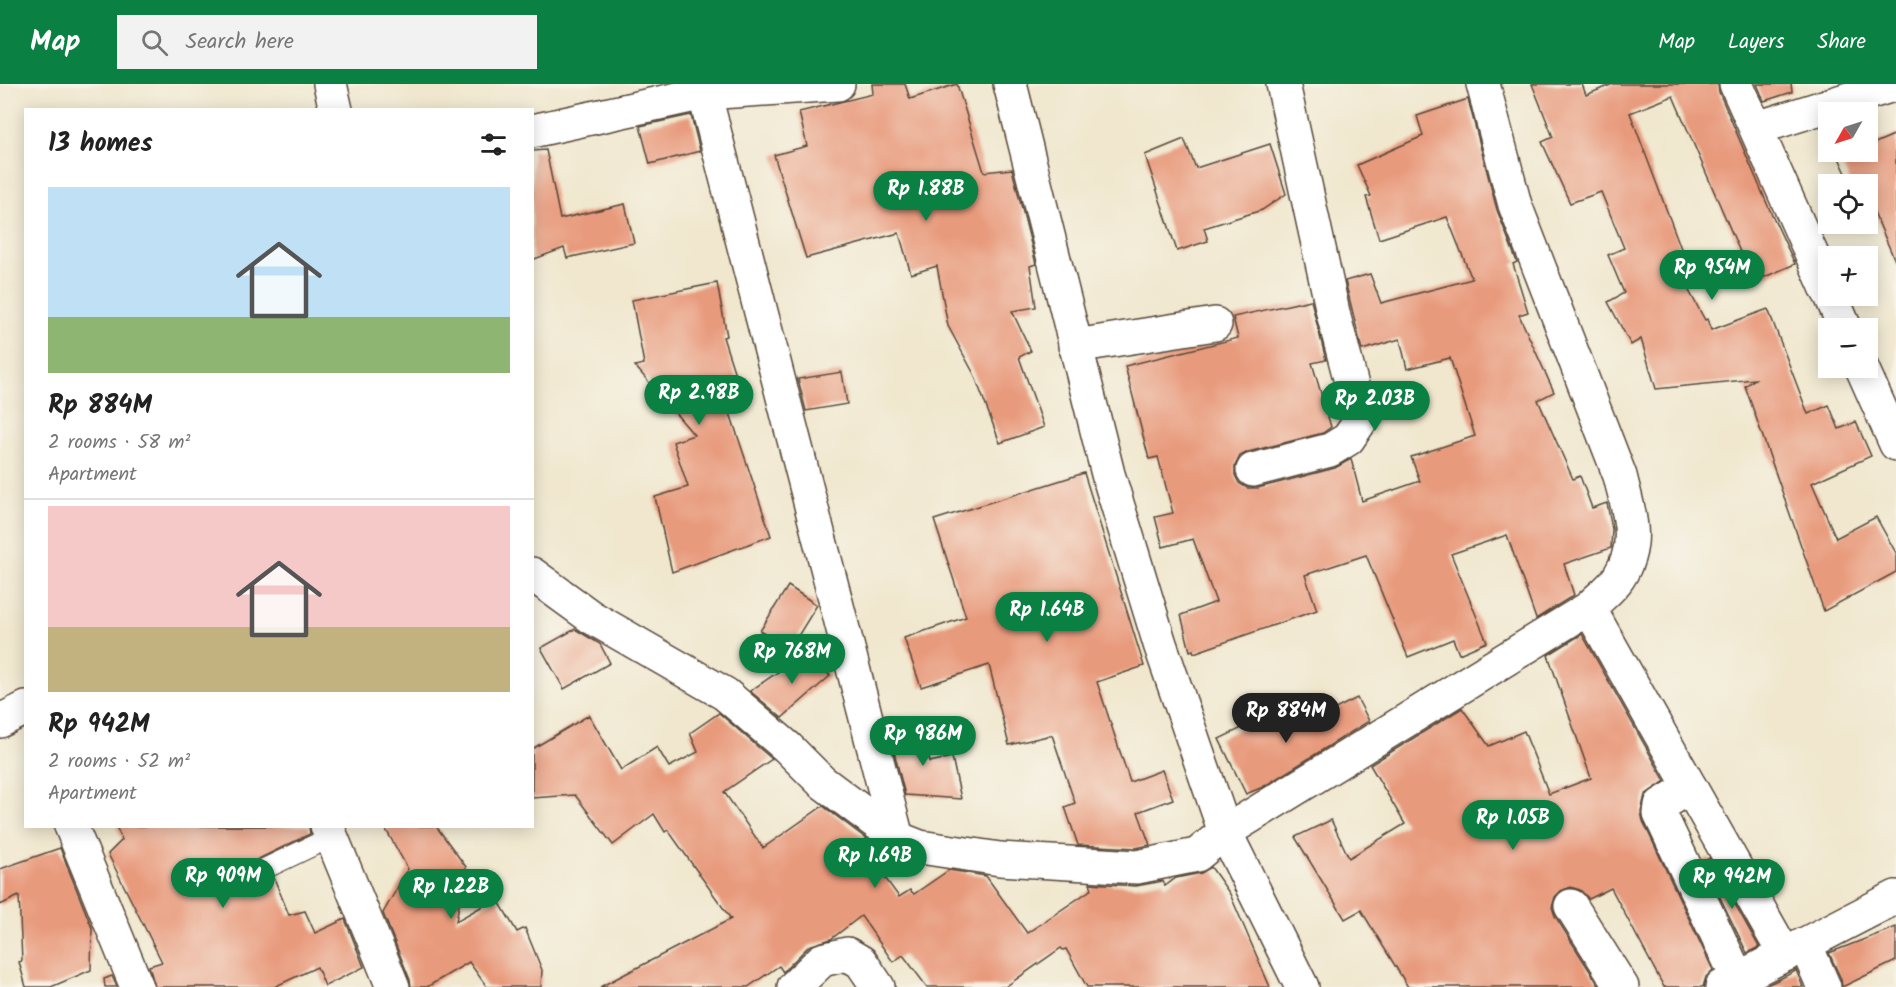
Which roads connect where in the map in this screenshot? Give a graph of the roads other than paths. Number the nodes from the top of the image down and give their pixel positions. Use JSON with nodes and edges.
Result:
{"nodes":[{"id":1,"x":330,"y":84,"type":"edge"},
{"id":2,"x":838,"y":84,"type":"edge"},
{"id":3,"x":1010,"y":84,"type":"edge"},
{"id":4,"x":1283,"y":84,"type":"edge"},
{"id":5,"x":1483,"y":84,"type":"edge"},
{"id":6,"x":1736,"y":84,"type":"edge"},
{"id":7,"x":1896,"y":84,"type":"edge"},
{"id":8,"x":704,"y":88,"type":"edge"},
{"id":9,"x":336,"y":108,"type":"edge"},
{"id":10,"x":1757,"y":128,"type":"junction"},
{"id":11,"x":534,"y":130,"type":"edge"},
{"id":12,"x":1818,"y":268,"type":"edge"},
{"id":13,"x":1215,"y":324,"type":"dead end"},
{"id":14,"x":1075,"y":346,"type":"junction"},
{"id":15,"x":1866,"y":378,"type":"edge"},
{"id":16,"x":1896,"y":444,"type":"edge"},
{"id":17,"x":1252,"y":470,"type":"dead end"},
{"id":18,"x":534,"y":575,"type":"edge"},
{"id":19,"x":1589,"y":608,"type":"junction"},
{"id":20,"x":1690,"y":788,"type":"junction"},
{"id":21,"x":73,"y":828,"type":"edge"},
{"id":22,"x":329,"y":832,"type":"edge"},
{"id":23,"x":1226,"y":832,"type":"junction"},
{"id":24,"x":897,"y":838,"type":"junction"},
{"id":25,"x":262,"y":870,"type":"dead end"},
{"id":26,"x":1896,"y":897,"type":"edge"},
{"id":27,"x":1571,"y":906,"type":"dead end"},
{"id":28,"x":1795,"y":950,"type":"junction"},
{"id":29,"x":1730,"y":983,"type":"edge"},
{"id":30,"x":137,"y":987,"type":"edge"},
{"id":31,"x":393,"y":987,"type":"edge"},
{"id":32,"x":794,"y":987,"type":"edge"},
{"id":33,"x":878,"y":987,"type":"edge"},
{"id":34,"x":1302,"y":987,"type":"edge"},
{"id":35,"x":1622,"y":987,"type":"edge"},
{"id":36,"x":1824,"y":987,"type":"edge"}],
"edges":[{"from":1,"to":9,"type":"street"},
{"from":2,"to":8,"type":"street"},
{"from":3,"to":14,"type":"street"},
{"from":4,"to":17,"type":"street"},
{"from":5,"to":19,"type":"street"},
{"from":6,"to":10,"type":"street"},
{"from":7,"to":10,"type":"street"},
{"from":8,"to":11,"type":"street"},
{"from":8,"to":24,"type":"street"},
{"from":10,"to":12,"type":"street"},
{"from":13,"to":14,"type":"street"},
{"from":14,"to":23,"type":"street"},
{"from":15,"to":16,"type":"street"},
{"from":18,"to":24,"type":"street"},
{"from":19,"to":20,"type":"street"},
{"from":19,"to":23,"type":"street"},
{"from":20,"to":28,"type":"street"},
{"from":20,"to":29,"type":"street"},
{"from":21,"to":30,"type":"street"},
{"from":22,"to":25,"type":"lane"},
{"from":22,"to":31,"type":"street"},
{"from":23,"to":24,"type":"street"},
{"from":23,"to":34,"type":"street"},
{"from":26,"to":28,"type":"street"},
{"from":27,"to":35,"type":"street"},
{"from":28,"to":29,"type":"street"},
{"from":28,"to":36,"type":"street"},
{"from":32,"to":33,"type":"street"}]}
